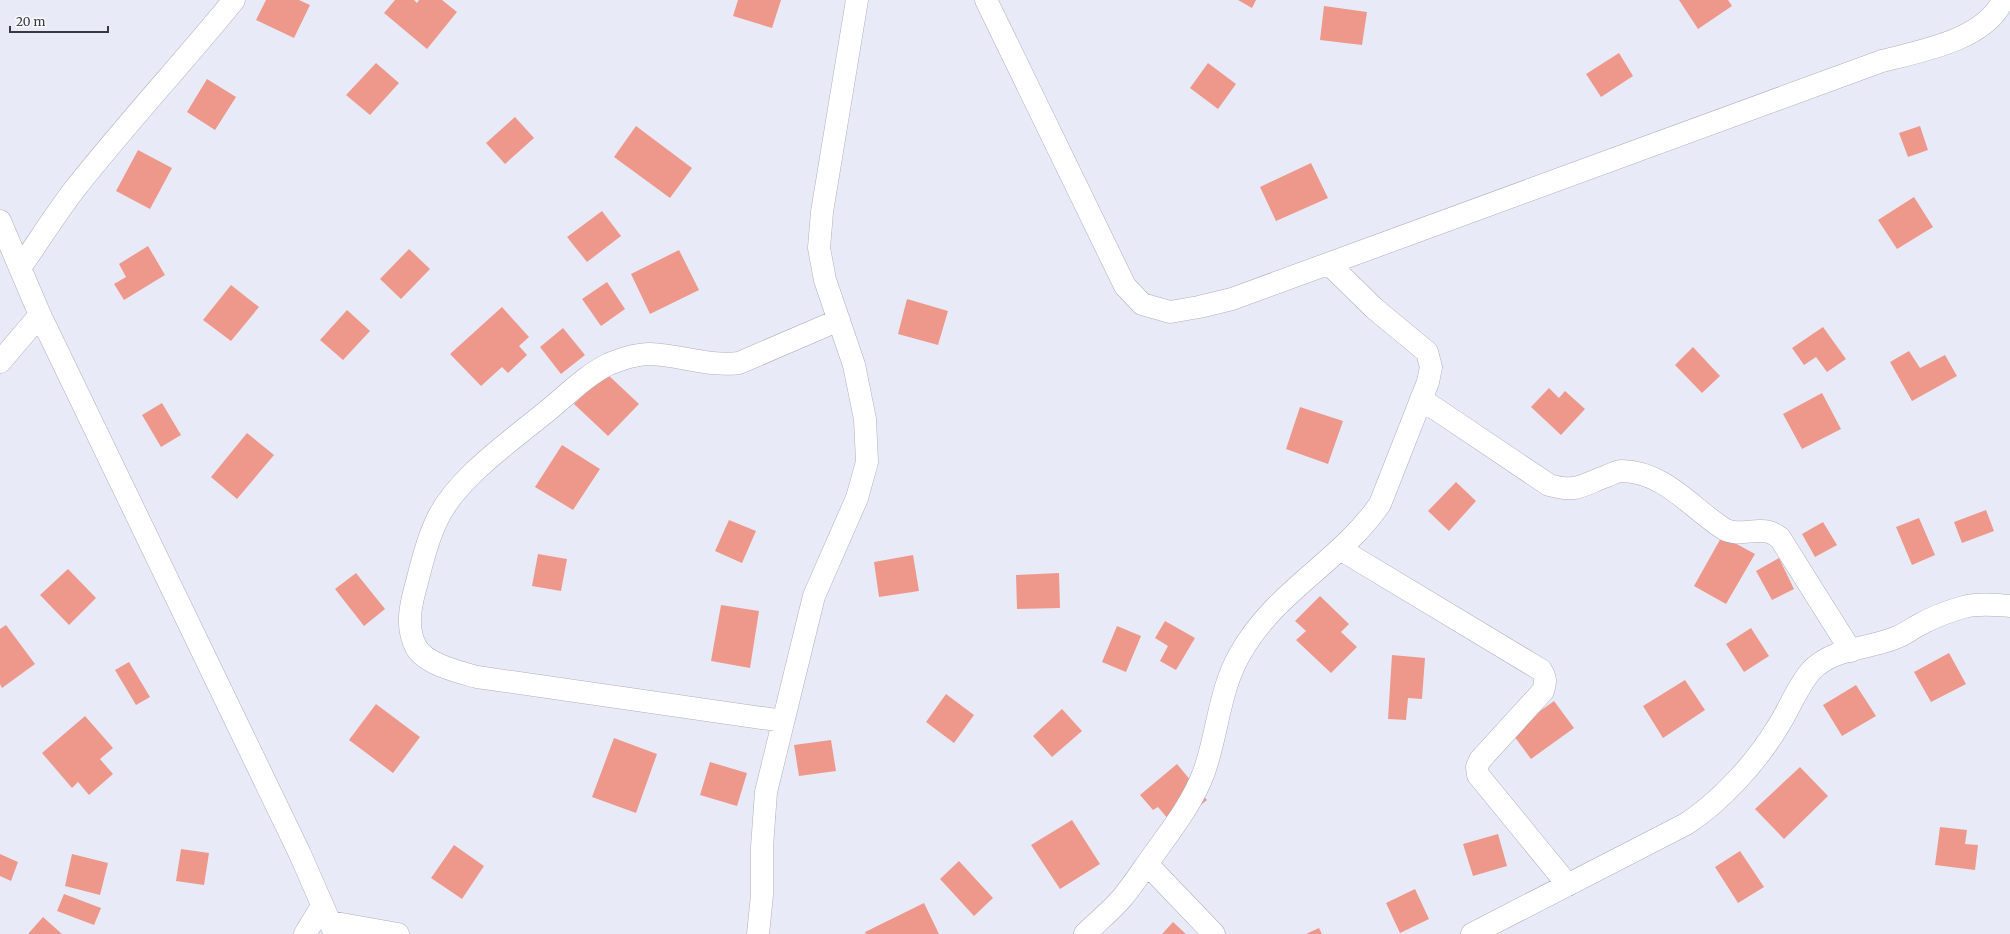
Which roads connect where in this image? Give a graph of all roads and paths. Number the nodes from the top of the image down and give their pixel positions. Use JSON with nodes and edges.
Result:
{"nodes":[{"id":1,"x":234,"y":0,"type":"edge"},
{"id":2,"x":857,"y":0,"type":"edge"},
{"id":3,"x":986,"y":0,"type":"edge"},
{"id":4,"x":2003,"y":0,"type":"edge"},
{"id":5,"x":0,"y":221,"type":"edge"},
{"id":6,"x":1328,"y":264,"type":"junction"},
{"id":7,"x":20,"y":268,"type":"junction"},
{"id":8,"x":40,"y":315,"type":"junction"},
{"id":9,"x":839,"y":320,"type":"junction"},
{"id":10,"x":0,"y":362,"type":"edge"},
{"id":11,"x":1421,"y":399,"type":"junction"},
{"id":12,"x":1340,"y":549,"type":"junction"},
{"id":13,"x":2010,"y":606,"type":"edge"},
{"id":14,"x":1851,"y":651,"type":"junction"},
{"id":15,"x":783,"y":721,"type":"junction"},
{"id":16,"x":1147,"y":864,"type":"junction"},
{"id":17,"x":1568,"y":885,"type":"junction"},
{"id":18,"x":329,"y":921,"type":"edge"},
{"id":19,"x":306,"y":934,"type":"edge"},
{"id":20,"x":398,"y":934,"type":"edge"},
{"id":21,"x":758,"y":934,"type":"edge"},
{"id":22,"x":1084,"y":934,"type":"edge"},
{"id":23,"x":1214,"y":934,"type":"edge"},
{"id":24,"x":1472,"y":934,"type":"edge"}],
"edges":[{"from":1,"to":7,"type":"street"},
{"from":2,"to":9,"type":"street"},
{"from":3,"to":6,"type":"street"},
{"from":4,"to":6,"type":"street"},
{"from":5,"to":7,"type":"street"},
{"from":6,"to":11,"type":"street"},
{"from":7,"to":8,"type":"street"},
{"from":8,"to":10,"type":"street"},
{"from":8,"to":18,"type":"street"},
{"from":9,"to":15,"type":"street"},
{"from":9,"to":15,"type":"street"},
{"from":11,"to":12,"type":"street"},
{"from":11,"to":14,"type":"street"},
{"from":12,"to":16,"type":"street"},
{"from":12,"to":17,"type":"street"},
{"from":13,"to":14,"type":"street"},
{"from":14,"to":17,"type":"street"},
{"from":15,"to":21,"type":"street"},
{"from":16,"to":22,"type":"street"},
{"from":16,"to":23,"type":"street"},
{"from":17,"to":24,"type":"street"},
{"from":18,"to":19,"type":"street"},
{"from":18,"to":20,"type":"street"}]}
